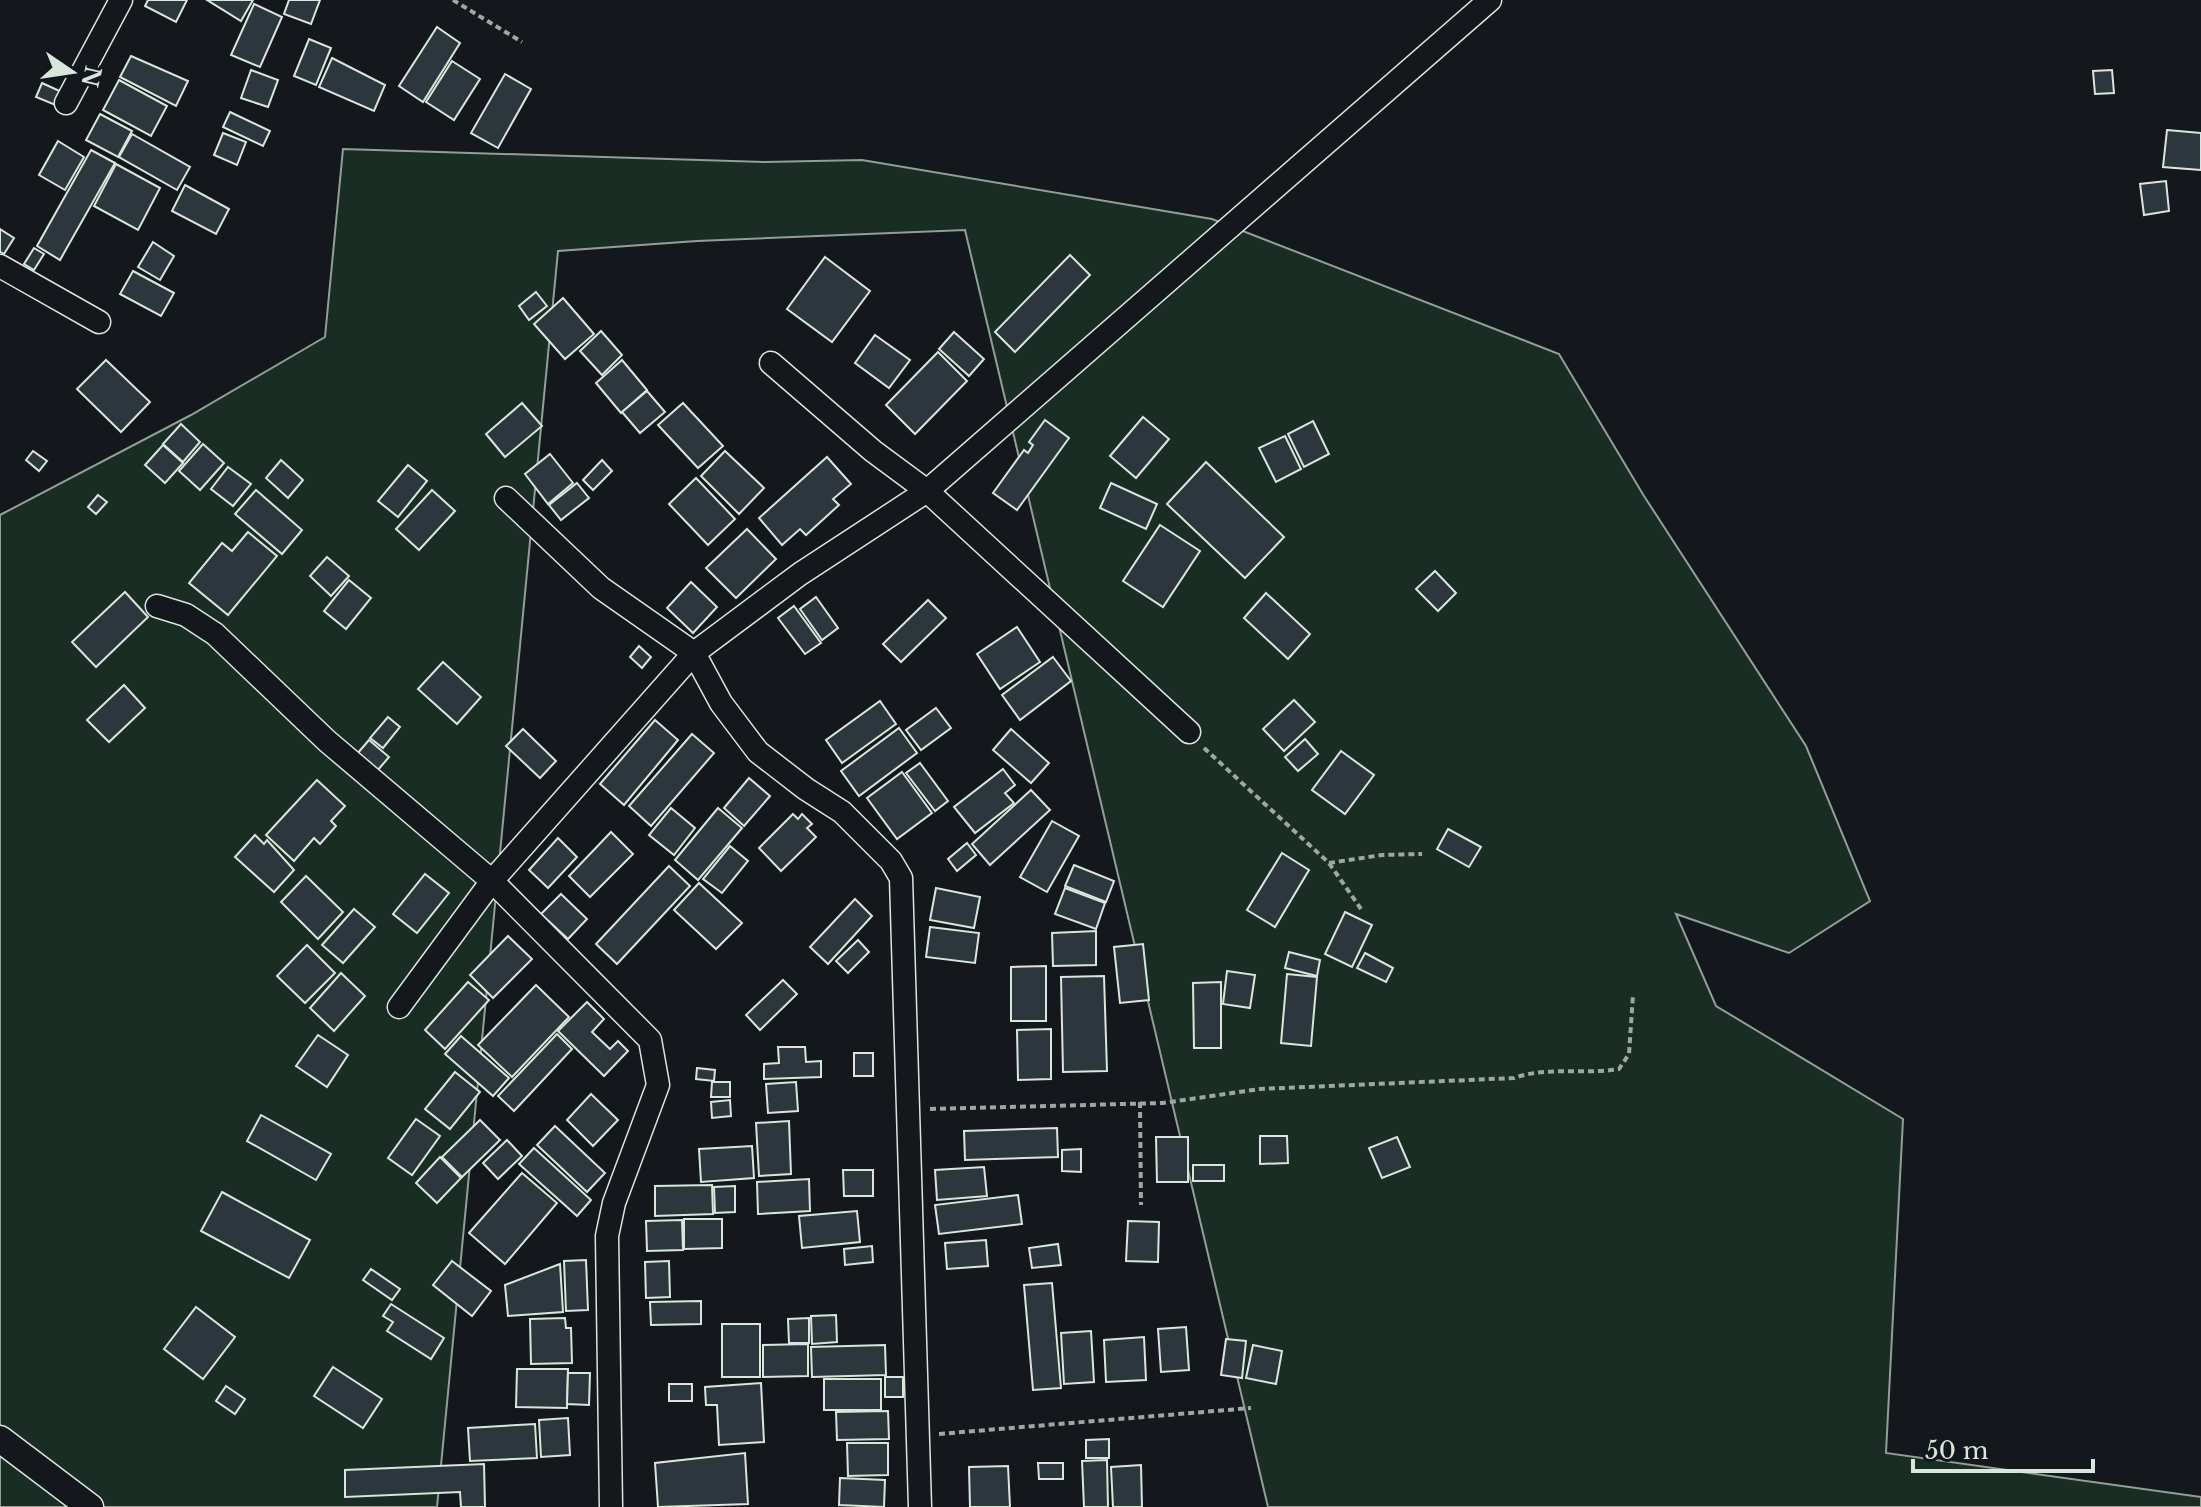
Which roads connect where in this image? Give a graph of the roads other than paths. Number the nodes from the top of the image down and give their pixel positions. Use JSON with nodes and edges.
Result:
{"nodes":[{"id":1,"x":121,"y":0,"type":"edge"},
{"id":2,"x":1490,"y":0,"type":"edge"},
{"id":3,"x":66,"y":103,"type":"dead end"},
{"id":4,"x":0,"y":266,"type":"edge"},
{"id":5,"x":99,"y":322,"type":"dead end"},
{"id":6,"x":771,"y":363,"type":"dead end"},
{"id":7,"x":927,"y":491,"type":"junction"},
{"id":8,"x":506,"y":498,"type":"dead end"},
{"id":9,"x":157,"y":606,"type":"dead end"},
{"id":10,"x":694,"y":653,"type":"junction"},
{"id":11,"x":1189,"y":732,"type":"road end"},
{"id":12,"x":492,"y":881,"type":"junction"},
{"id":13,"x":399,"y":1007,"type":"dead end"},
{"id":14,"x":0,"y":1439,"type":"edge"},
{"id":15,"x":90,"y":1507,"type":"edge"},
{"id":16,"x":611,"y":1507,"type":"edge"},
{"id":17,"x":920,"y":1507,"type":"edge"}],
"edges":[{"from":1,"to":3,"type":"street"},
{"from":2,"to":7,"type":"street"},
{"from":4,"to":5,"type":"street"},
{"from":6,"to":7,"type":"street"},
{"from":7,"to":10,"type":"street"},
{"from":7,"to":11,"type":"street"},
{"from":8,"to":10,"type":"street"},
{"from":9,"to":12,"type":"street"},
{"from":10,"to":12,"type":"street"},
{"from":10,"to":17,"type":"street"},
{"from":12,"to":13,"type":"street"},
{"from":12,"to":16,"type":"street"},
{"from":14,"to":15,"type":"street"}]}
